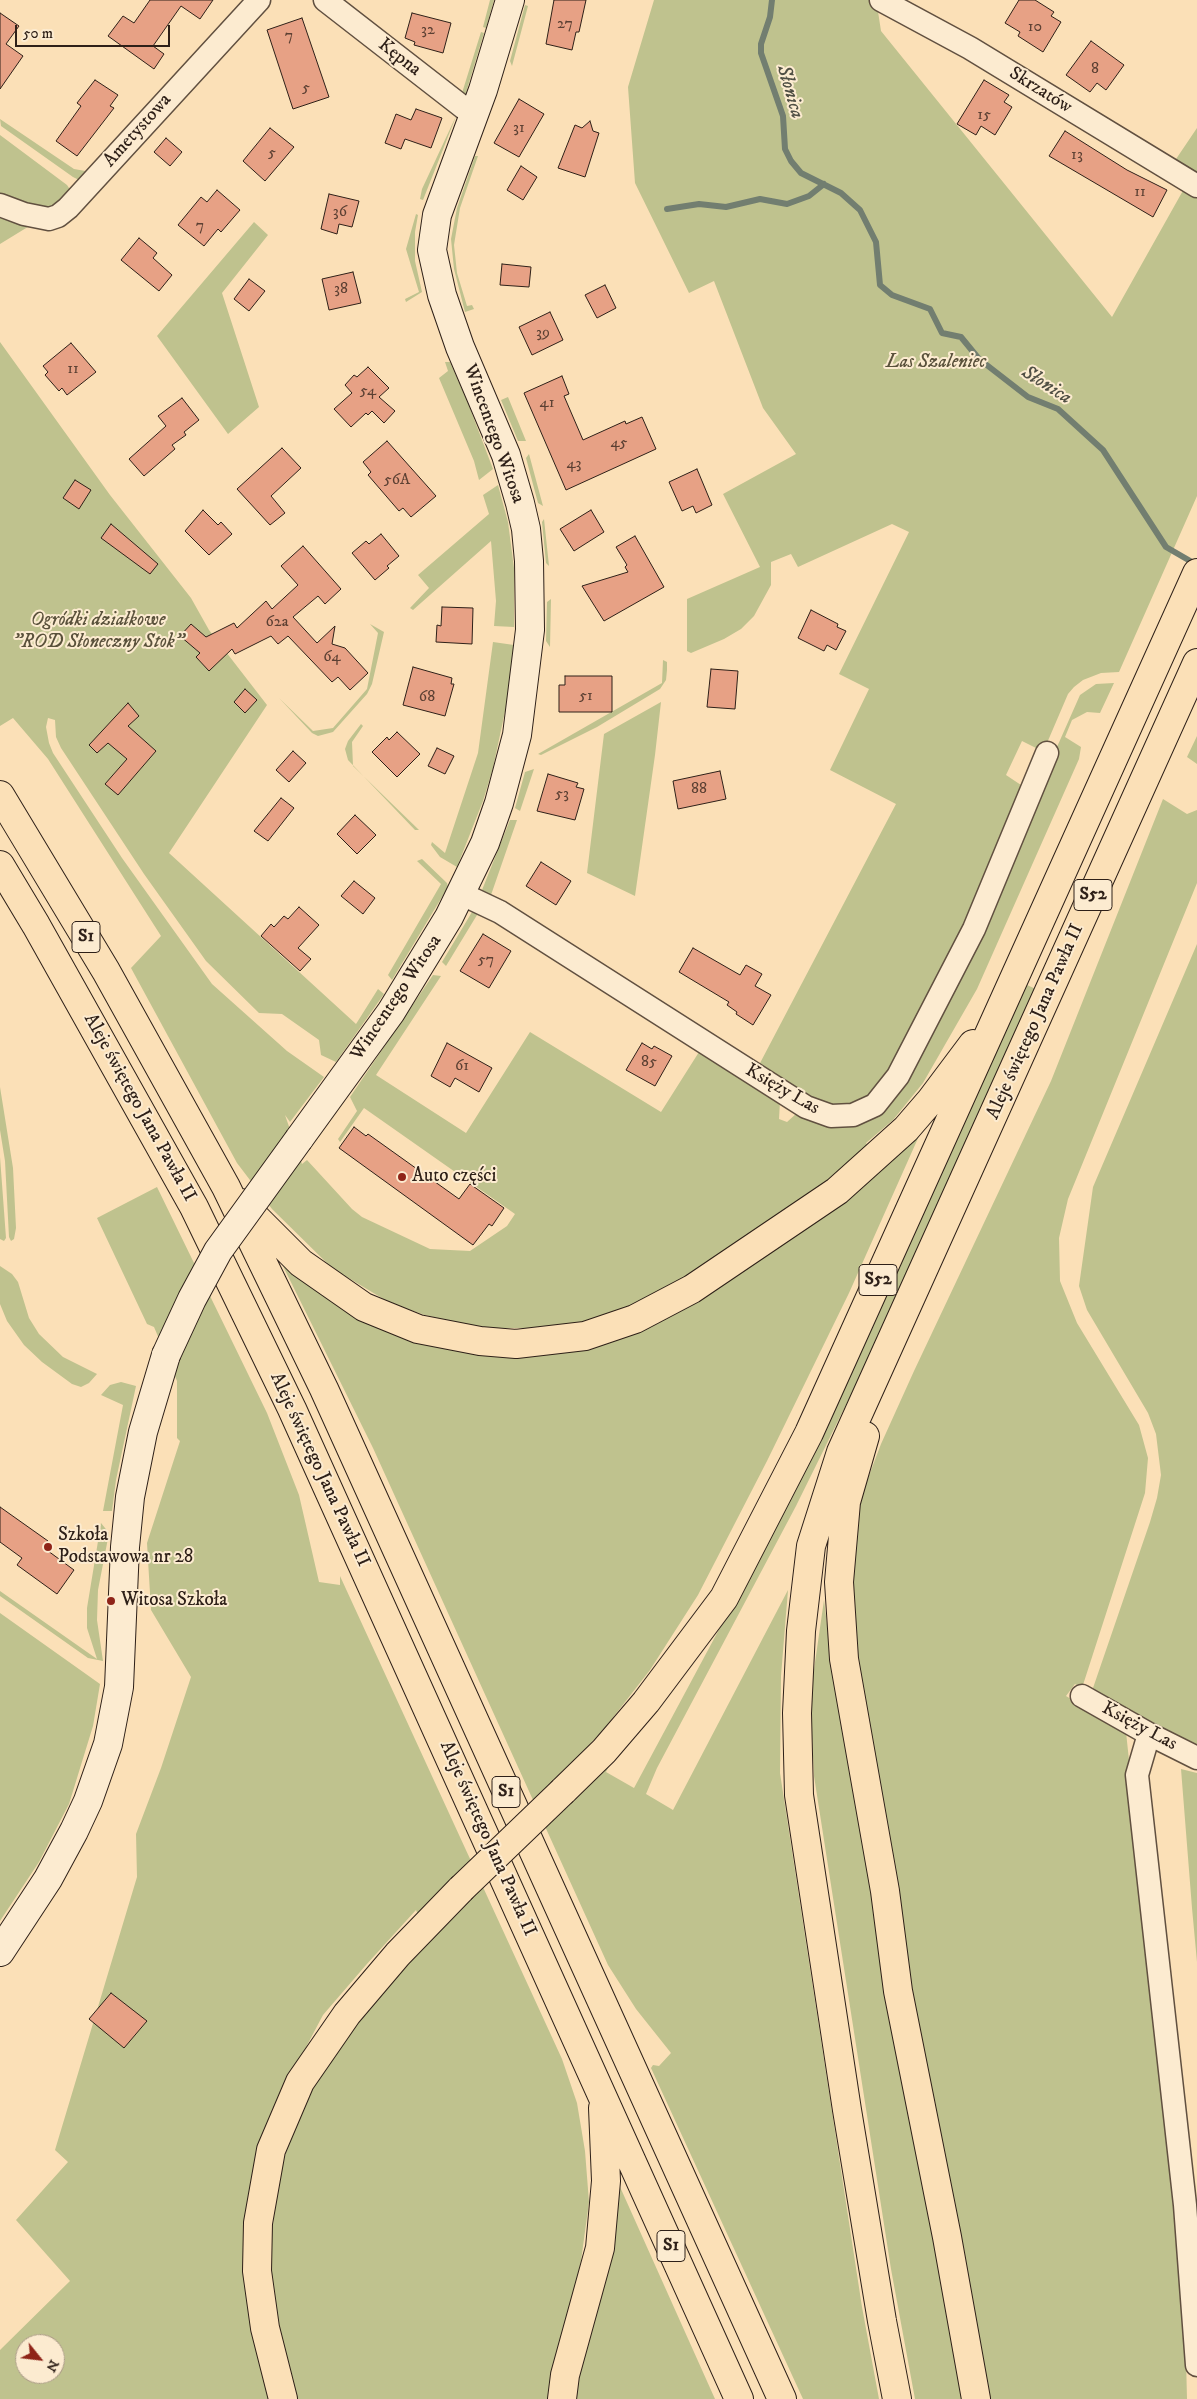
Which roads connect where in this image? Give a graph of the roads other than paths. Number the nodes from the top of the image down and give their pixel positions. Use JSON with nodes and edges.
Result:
{"nodes":[{"id":1,"x":258,"y":0,"type":"edge"},
{"id":2,"x":325,"y":0,"type":"edge"},
{"id":3,"x":510,"y":0,"type":"edge"},
{"id":4,"x":881,"y":0,"type":"edge"},
{"id":5,"x":474,"y":113,"type":"junction"},
{"id":6,"x":1197,"y":186,"type":"edge"},
{"id":7,"x":0,"y":205,"type":"edge"},
{"id":8,"x":1197,"y":573,"type":"edge"},
{"id":9,"x":1197,"y":663,"type":"edge"},
{"id":10,"x":1048,"y":753,"type":"dead end"},
{"id":11,"x":0,"y":795,"type":"edge"},
{"id":12,"x":0,"y":865,"type":"edge"},
{"id":13,"x":462,"y":894,"type":"junction"},
{"id":14,"x":1024,"y":959,"type":"junction"},
{"id":15,"x":226,"y":1187,"type":"junction"},
{"id":16,"x":911,"y":1299,"type":"junction"},
{"id":17,"x":1082,"y":1696,"type":"dead end"},
{"id":18,"x":1149,"y":1734,"type":"junction"},
{"id":19,"x":1197,"y":1758,"type":"edge"},
{"id":20,"x":0,"y":1952,"type":"edge"},
{"id":21,"x":602,"y":2094,"type":"junction"},
{"id":22,"x":1197,"y":2365,"type":"edge"},
{"id":23,"x":283,"y":2399,"type":"edge"},
{"id":24,"x":562,"y":2399,"type":"edge"},
{"id":25,"x":739,"y":2399,"type":"edge"},
{"id":26,"x":782,"y":2399,"type":"edge"},
{"id":27,"x":897,"y":2399,"type":"edge"},
{"id":28,"x":976,"y":2399,"type":"edge"}],
"edges":[{"from":1,"to":7,"type":"street","name":"Ametystowa"},
{"from":2,"to":5,"type":"street","name":"Kępna"},
{"from":3,"to":5,"type":"street","name":"Wincentego Witosa"},
{"from":4,"to":6,"type":"street","name":"Skrzatów"},
{"from":5,"to":13,"type":"street","name":"Wincentego Witosa"},
{"from":8,"to":14,"type":"highway","name":"Aleje świętego Jana Pawła II","number":"S52"},
{"from":9,"to":16,"type":"highway","name":"Aleje świętego Jana Pawła II","number":"S52"},
{"from":10,"to":13,"type":"street","name":"Księży Las"},
{"from":11,"to":15,"type":"highway","name":"Aleje świętego Jana Pawła II","number":"S1"},
{"from":12,"to":21,"type":"highway","name":"Aleje świętego Jana Pawła II","number":"S1"},
{"from":13,"to":20,"type":"street","name":"Wincentego Witosa","bridge":true},
{"from":14,"to":15,"type":"highway"},
{"from":14,"to":23,"type":"highway","number":"S52","bridge":true},
{"from":15,"to":26,"type":"highway","number":"S1"},
{"from":16,"to":27,"type":"highway","number":"S52"},
{"from":16,"to":28,"type":"highway"},
{"from":17,"to":18,"type":"street","name":"Księży Las"},
{"from":18,"to":19,"type":"street","name":"Księży Las"},
{"from":18,"to":22,"type":"street"},
{"from":21,"to":24,"type":"highway"},
{"from":21,"to":25,"type":"highway","number":"S1"}]}
